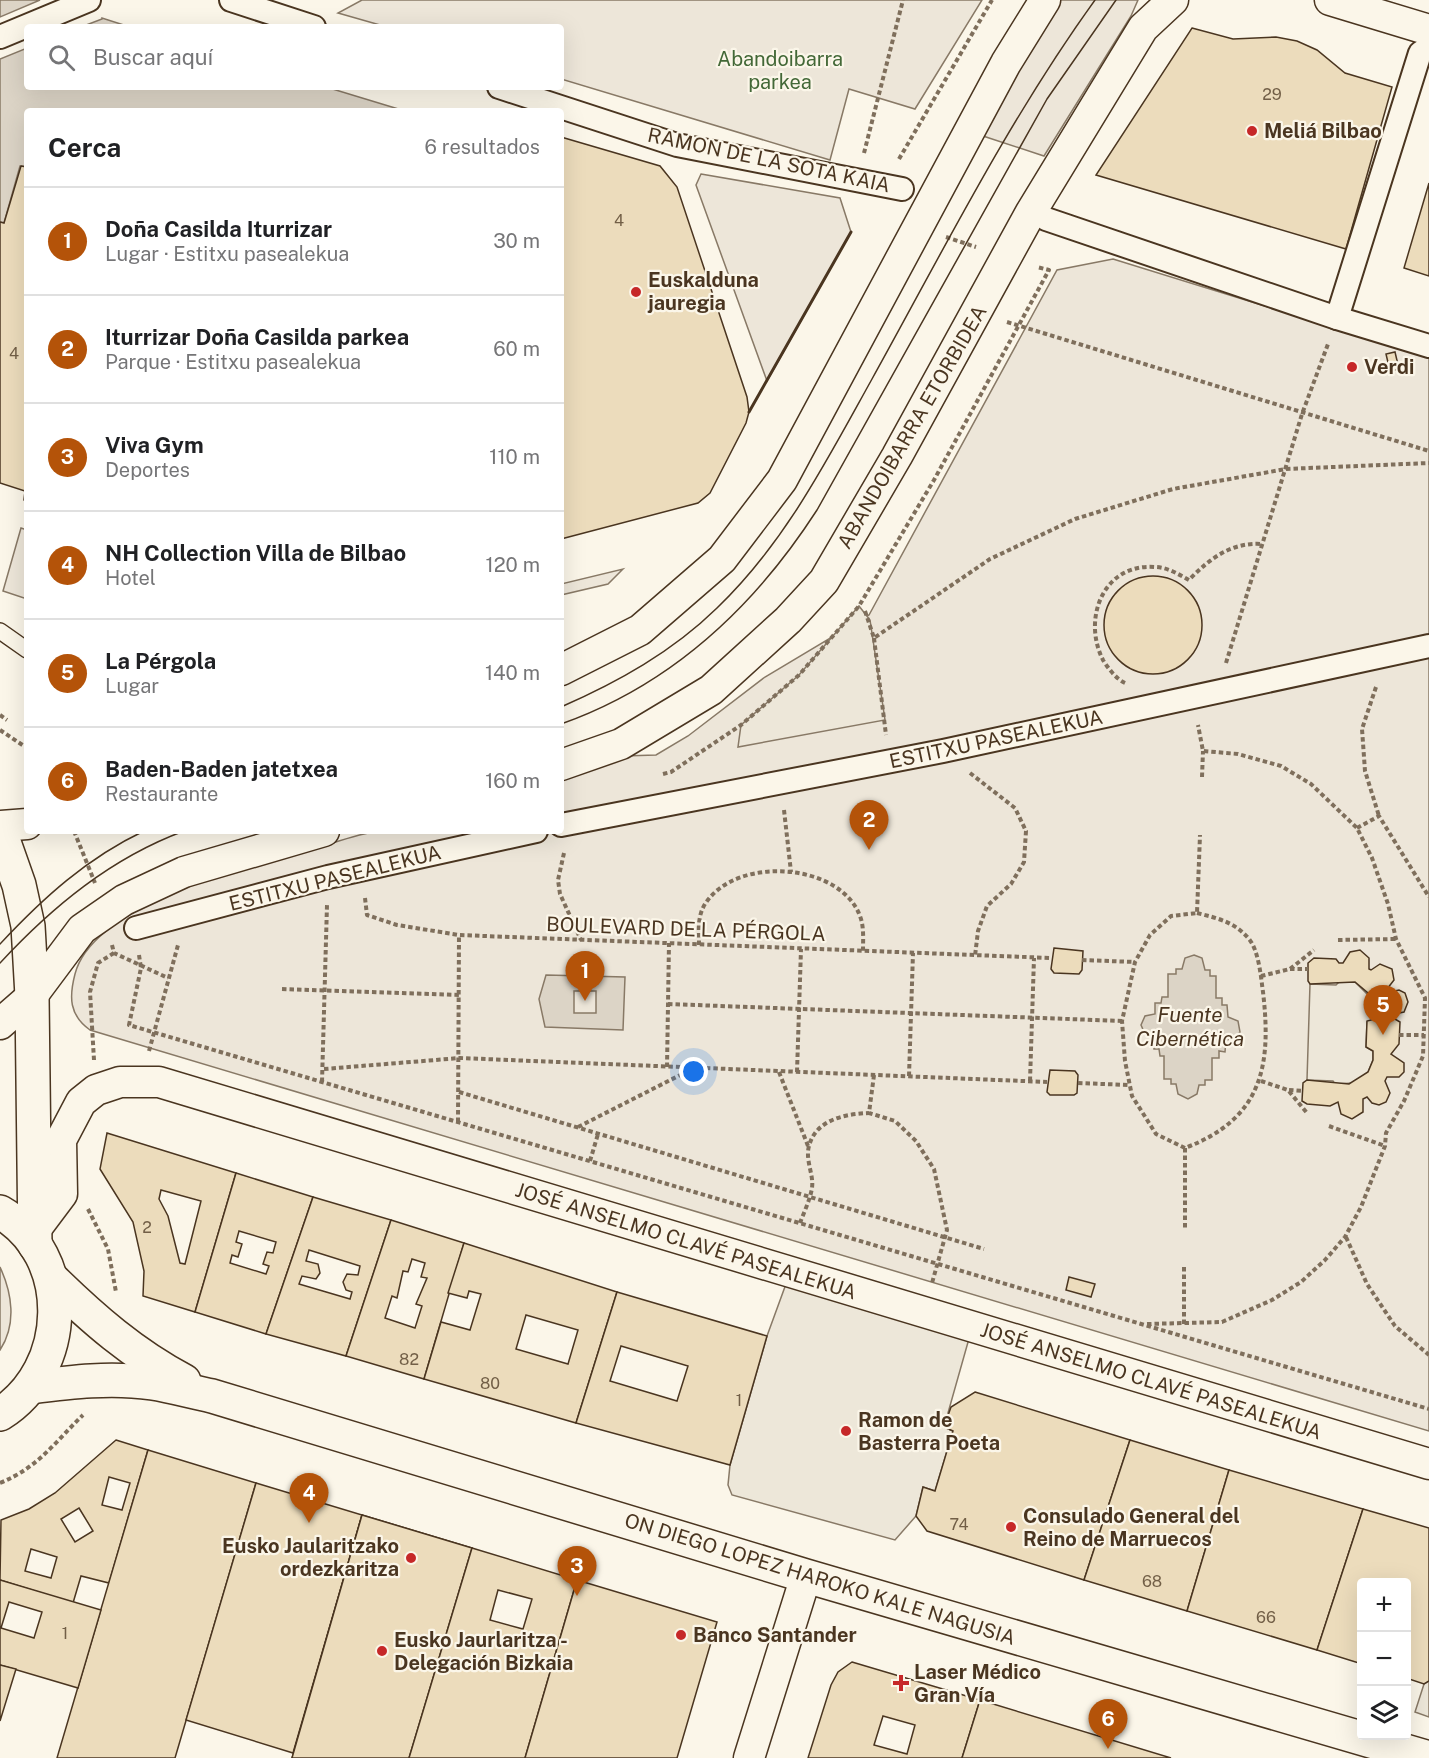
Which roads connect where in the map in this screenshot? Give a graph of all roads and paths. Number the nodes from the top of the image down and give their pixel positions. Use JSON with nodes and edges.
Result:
{"nodes":[{"id":1,"x":89,"y":0,"type":"edge"},
{"id":2,"x":231,"y":0,"type":"edge"},
{"id":3,"x":903,"y":0,"type":"edge"},
{"id":4,"x":992,"y":0,"type":"edge"},
{"id":5,"x":1045,"y":0,"type":"edge"},
{"id":6,"x":1173,"y":0,"type":"edge"},
{"id":7,"x":1330,"y":0,"type":"edge"},
{"id":8,"x":30,"y":24,"type":"edge"},
{"id":9,"x":305,"y":24,"type":"edge"},
{"id":10,"x":24,"y":27,"type":"edge"},
{"id":11,"x":1429,"y":30,"type":"edge"},
{"id":12,"x":0,"y":37,"type":"edge"},
{"id":13,"x":1429,"y":47,"type":"edge"},
{"id":14,"x":508,"y":90,"type":"edge"},
{"id":15,"x":563,"y":108,"type":"edge"},
{"id":16,"x":564,"y":108,"type":"edge"},
{"id":17,"x":858,"y":180,"type":"junction"},
{"id":18,"x":893,"y":187,"type":"joint"},
{"id":19,"x":1046,"y":219,"type":"dead end"},
{"id":20,"x":1337,"y":318,"type":"junction"},
{"id":21,"x":1003,"y":320,"type":"dead end"},
{"id":22,"x":1429,"y":346,"type":"edge"},
{"id":23,"x":1302,"y":414,"type":"junction"},
{"id":24,"x":1429,"y":451,"type":"edge"},
{"id":25,"x":1429,"y":463,"type":"edge"},
{"id":26,"x":1286,"y":469,"type":"junction"},
{"id":27,"x":1262,"y":544,"type":"junction"},
{"id":28,"x":865,"y":611,"type":"dead end"},
{"id":29,"x":0,"y":630,"type":"edge"},
{"id":30,"x":874,"y":638,"type":"junction"},
{"id":31,"x":24,"y":648,"type":"edge"},
{"id":32,"x":1418,"y":648,"type":"edge"},
{"id":33,"x":564,"y":668,"type":"edge"},
{"id":34,"x":1130,"y":684,"type":"dead end"},
{"id":35,"x":1217,"y":691,"type":"junction"},
{"id":36,"x":1192,"y":697,"type":"junction"},
{"id":37,"x":0,"y":715,"type":"edge"},
{"id":38,"x":8,"y":720,"type":"dead end"},
{"id":39,"x":0,"y":730,"type":"edge"},
{"id":40,"x":24,"y":746,"type":"edge"},
{"id":41,"x":944,"y":751,"type":"junction"},
{"id":42,"x":1203,"y":751,"type":"junction"},
{"id":43,"x":888,"y":762,"type":"junction"},
{"id":44,"x":564,"y":764,"type":"edge"},
{"id":45,"x":1202,"y":777,"type":"dead end"},
{"id":46,"x":781,"y":782,"type":"junction"},
{"id":47,"x":1379,"y":816,"type":"junction"},
{"id":48,"x":24,"y":824,"type":"edge"},
{"id":49,"x":564,"y":824,"type":"edge"},
{"id":50,"x":0,"y":826,"type":"edge"},
{"id":51,"x":1357,"y":828,"type":"junction"},
{"id":52,"x":0,"y":831,"type":"edge"},
{"id":53,"x":314,"y":834,"type":"edge"},
{"id":54,"x":523,"y":834,"type":"edge"},
{"id":55,"x":1200,"y":835,"type":"dead end"},
{"id":56,"x":565,"y":849,"type":"dead end"},
{"id":57,"x":362,"y":870,"type":"junction"},
{"id":58,"x":791,"y":872,"type":"junction"},
{"id":59,"x":328,"y":877,"type":"junction"},
{"id":60,"x":1429,"y":897,"type":"edge"},
{"id":61,"x":1197,"y":913,"type":"junction"},
{"id":62,"x":136,"y":928,"type":"joint"},
{"id":63,"x":459,"y":935,"type":"junction"},
{"id":64,"x":1396,"y":939,"type":"junction"},
{"id":65,"x":581,"y":940,"type":"junction"},
{"id":66,"x":1338,"y":940,"type":"dead end"},
{"id":67,"x":669,"y":943,"type":"junction"},
{"id":68,"x":699,"y":945,"type":"junction"},
{"id":69,"x":801,"y":949,"type":"junction"},
{"id":70,"x":1314,"y":950,"type":"dead end"},
{"id":71,"x":863,"y":951,"type":"junction"},
{"id":72,"x":114,"y":953,"type":"dead end"},
{"id":73,"x":913,"y":953,"type":"junction"},
{"id":74,"x":975,"y":956,"type":"junction"},
{"id":75,"x":1034,"y":958,"type":"junction"},
{"id":76,"x":1051,"y":958,"type":"dead end"},
{"id":77,"x":1082,"y":960,"type":"dead end"},
{"id":78,"x":1135,"y":962,"type":"junction"},
{"id":79,"x":1290,"y":969,"type":"junction"},
{"id":80,"x":1308,"y":969,"type":"dead end"},
{"id":81,"x":1261,"y":976,"type":"junction"},
{"id":82,"x":282,"y":989,"type":"dead end"},
{"id":83,"x":324,"y":990,"type":"junction"},
{"id":84,"x":459,"y":995,"type":"junction"},
{"id":85,"x":32,"y":996,"type":"junction"},
{"id":86,"x":1427,"y":997,"type":"edge"},
{"id":87,"x":668,"y":1004,"type":"junction"},
{"id":88,"x":799,"y":1008,"type":"junction"},
{"id":89,"x":911,"y":1013,"type":"junction"},
{"id":90,"x":1032,"y":1017,"type":"junction"},
{"id":91,"x":1122,"y":1021,"type":"junction"},
{"id":92,"x":0,"y":1024,"type":"edge"},
{"id":93,"x":1399,"y":1035,"type":"dead end"},
{"id":94,"x":1424,"y":1035,"type":"junction"},
{"id":95,"x":460,"y":1058,"type":"junction"},
{"id":96,"x":667,"y":1067,"type":"junction"},
{"id":97,"x":695,"y":1068,"type":"junction"},
{"id":98,"x":324,"y":1069,"type":"junction"},
{"id":99,"x":778,"y":1071,"type":"junction"},
{"id":100,"x":797,"y":1072,"type":"junction"},
{"id":101,"x":874,"y":1075,"type":"junction"},
{"id":102,"x":909,"y":1076,"type":"junction"},
{"id":103,"x":1030,"y":1081,"type":"junction"},
{"id":104,"x":1261,"y":1081,"type":"junction"},
{"id":105,"x":322,"y":1082,"type":"junction"},
{"id":106,"x":1047,"y":1082,"type":"dead end"},
{"id":107,"x":1078,"y":1083,"type":"dead end"},
{"id":108,"x":1130,"y":1085,"type":"junction"},
{"id":109,"x":96,"y":1090,"type":"junction"},
{"id":110,"x":1288,"y":1090,"type":"junction"},
{"id":111,"x":1303,"y":1091,"type":"dead end"},
{"id":112,"x":459,"y":1092,"type":"junction"},
{"id":113,"x":869,"y":1113,"type":"junction"},
{"id":114,"x":1307,"y":1113,"type":"dead end"},
{"id":115,"x":458,"y":1122,"type":"junction"},
{"id":116,"x":1329,"y":1126,"type":"dead end"},
{"id":117,"x":578,"y":1127,"type":"junction"},
{"id":118,"x":598,"y":1134,"type":"junction"},
{"id":119,"x":809,"y":1146,"type":"junction"},
{"id":120,"x":1385,"y":1146,"type":"junction"},
{"id":121,"x":1185,"y":1148,"type":"junction"},
{"id":122,"x":590,"y":1161,"type":"junction"},
{"id":123,"x":809,"y":1197,"type":"junction"},
{"id":124,"x":86,"y":1206,"type":"dead end"},
{"id":125,"x":0,"y":1212,"type":"edge"},
{"id":126,"x":800,"y":1223,"type":"junction"},
{"id":127,"x":1185,"y":1229,"type":"dead end"},
{"id":128,"x":35,"y":1237,"type":"junction"},
{"id":129,"x":1345,"y":1237,"type":"junction"},
{"id":130,"x":944,"y":1238,"type":"junction"},
{"id":131,"x":984,"y":1249,"type":"dead end"},
{"id":132,"x":937,"y":1263,"type":"junction"},
{"id":133,"x":1184,"y":1267,"type":"dead end"},
{"id":134,"x":51,"y":1279,"type":"junction"},
{"id":135,"x":118,"y":1300,"type":"dead end"},
{"id":136,"x":924,"y":1313,"type":"junction"},
{"id":137,"x":1141,"y":1324,"type":"junction"},
{"id":138,"x":1184,"y":1324,"type":"junction"},
{"id":139,"x":1429,"y":1355,"type":"edge"},
{"id":140,"x":31,"y":1387,"type":"junction"},
{"id":141,"x":212,"y":1396,"type":"junction"},
{"id":142,"x":1429,"y":1409,"type":"edge"},
{"id":143,"x":88,"y":1412,"type":"dead end"},
{"id":144,"x":0,"y":1414,"type":"edge"},
{"id":145,"x":1429,"y":1464,"type":"edge"},
{"id":146,"x":0,"y":1483,"type":"edge"},
{"id":147,"x":806,"y":1576,"type":"junction"},
{"id":148,"x":749,"y":1758,"type":"edge"},
{"id":149,"x":1429,"y":1758,"type":"edge"}],
"edges":[{"from":1,"to":8,"type":"street"},
{"from":2,"to":9,"type":"street"},
{"from":3,"to":17,"type":"path"},
{"from":4,"to":18,"type":"path"},
{"from":5,"to":33,"type":"street"},
{"from":6,"to":44,"type":"street","name":"ABANDOIBARRA ETORBIDEA"},
{"from":7,"to":11,"type":"street"},
{"from":10,"to":12,"type":"street"},
{"from":13,"to":20,"type":"street"},
{"from":14,"to":15,"type":"street","name":"RAMON DE LA SOTA KAIA"},
{"from":16,"to":17,"type":"street","name":"RAMON DE LA SOTA KAIA"},
{"from":17,"to":18,"type":"street","name":"RAMON DE LA SOTA KAIA"},
{"from":19,"to":20,"type":"street"},
{"from":20,"to":22,"type":"street"},
{"from":20,"to":23,"type":"path"},
{"from":21,"to":23,"type":"path"},
{"from":23,"to":24,"type":"path"},
{"from":23,"to":26,"type":"path"},
{"from":25,"to":26,"type":"path"},
{"from":26,"to":27,"type":"path"},
{"from":26,"to":30,"type":"path"},
{"from":27,"to":34,"type":"path"},
{"from":27,"to":35,"type":"path"},
{"from":28,"to":30,"type":"path"},
{"from":29,"to":31,"type":"lane"},
{"from":30,"to":43,"type":"path"},
{"from":32,"to":35,"type":"street","name":"ESTITXU PASEALEKUA"},
{"from":32,"to":47,"type":"path"},
{"from":35,"to":36,"type":"street","name":"ESTITXU PASEALEKUA"},
{"from":36,"to":41,"type":"street","name":"ESTITXU PASEALEKUA"},
{"from":36,"to":42,"type":"path"},
{"from":37,"to":38,"type":"path"},
{"from":39,"to":40,"type":"path"},
{"from":41,"to":43,"type":"street","name":"ESTITXU PASEALEKUA"},
{"from":41,"to":74,"type":"path"},
{"from":42,"to":45,"type":"path"},
{"from":42,"to":51,"type":"path"},
{"from":43,"to":46,"type":"street","name":"ESTITXU PASEALEKUA"},
{"from":46,"to":49,"type":"street","name":"ESTITXU PASEALEKUA"},
{"from":46,"to":58,"type":"path"},
{"from":47,"to":51,"type":"path"},
{"from":47,"to":60,"type":"path"},
{"from":48,"to":50,"type":"street"},
{"from":51,"to":64,"type":"path"},
{"from":52,"to":85,"type":"main road"},
{"from":53,"to":85,"type":"street"},
{"from":54,"to":57,"type":"street","name":"ESTITXU PASEALEKUA"},
{"from":55,"to":61,"type":"path"},
{"from":56,"to":65,"type":"path"},
{"from":57,"to":59,"type":"street","name":"ESTITXU PASEALEKUA"},
{"from":57,"to":63,"type":"path","name":"BOULEVARD DE LA PÉRGOLA"},
{"from":58,"to":68,"type":"path"},
{"from":58,"to":71,"type":"path"},
{"from":59,"to":62,"type":"street","name":"ESTITXU PASEALEKUA"},
{"from":59,"to":83,"type":"path"},
{"from":61,"to":78,"type":"path"},
{"from":61,"to":81,"type":"path"},
{"from":62,"to":105,"type":"path"},
{"from":63,"to":65,"type":"path","name":"BOULEVARD DE LA PÉRGOLA"},
{"from":63,"to":84,"type":"path"},
{"from":64,"to":66,"type":"path"},
{"from":64,"to":86,"type":"path"},
{"from":65,"to":67,"type":"path","name":"BOULEVARD DE LA PÉRGOLA"},
{"from":67,"to":68,"type":"path","name":"BOULEVARD DE LA PÉRGOLA"},
{"from":67,"to":87,"type":"path"},
{"from":68,"to":69,"type":"path","name":"BOULEVARD DE LA PÉRGOLA"},
{"from":69,"to":71,"type":"path","name":"BOULEVARD DE LA PÉRGOLA"},
{"from":69,"to":88,"type":"path"},
{"from":70,"to":79,"type":"path"},
{"from":71,"to":73,"type":"path","name":"BOULEVARD DE LA PÉRGOLA"},
{"from":72,"to":109,"type":"path"},
{"from":73,"to":74,"type":"path","name":"BOULEVARD DE LA PÉRGOLA"},
{"from":73,"to":89,"type":"path"},
{"from":74,"to":75,"type":"path","name":"BOULEVARD DE LA PÉRGOLA"},
{"from":75,"to":76,"type":"path","name":"BOULEVARD DE LA PÉRGOLA"},
{"from":75,"to":90,"type":"path"},
{"from":77,"to":78,"type":"path"},
{"from":78,"to":91,"type":"path"},
{"from":79,"to":80,"type":"path"},
{"from":79,"to":81,"type":"path"},
{"from":81,"to":104,"type":"path"},
{"from":82,"to":83,"type":"path"},
{"from":83,"to":84,"type":"path"},
{"from":83,"to":98,"type":"path"},
{"from":84,"to":95,"type":"path"},
{"from":85,"to":92,"type":"street"},
{"from":85,"to":128,"type":"main road"},
{"from":86,"to":94,"type":"path"},
{"from":87,"to":88,"type":"path"},
{"from":87,"to":96,"type":"path"},
{"from":88,"to":89,"type":"path"},
{"from":88,"to":100,"type":"path"},
{"from":89,"to":90,"type":"path"},
{"from":89,"to":102,"type":"path"},
{"from":90,"to":91,"type":"path"},
{"from":90,"to":103,"type":"path"},
{"from":91,"to":108,"type":"path"},
{"from":93,"to":94,"type":"path"},
{"from":94,"to":120,"type":"path"},
{"from":95,"to":96,"type":"path"},
{"from":95,"to":98,"type":"path"},
{"from":95,"to":112,"type":"path"},
{"from":96,"to":97,"type":"path"},
{"from":97,"to":99,"type":"path"},
{"from":97,"to":117,"type":"path"},
{"from":98,"to":105,"type":"path"},
{"from":99,"to":100,"type":"path"},
{"from":99,"to":119,"type":"path"},
{"from":100,"to":101,"type":"path"},
{"from":101,"to":102,"type":"path"},
{"from":101,"to":113,"type":"path"},
{"from":102,"to":103,"type":"path"},
{"from":103,"to":106,"type":"path"},
{"from":104,"to":110,"type":"path"},
{"from":104,"to":121,"type":"path"},
{"from":105,"to":115,"type":"path"},
{"from":107,"to":108,"type":"path"},
{"from":108,"to":121,"type":"path"},
{"from":109,"to":128,"type":"street"},
{"from":109,"to":136,"type":"street","name":"JOSÉ ANSELMO CLAVÉ PASEALEKUA"},
{"from":110,"to":111,"type":"path"},
{"from":110,"to":114,"type":"path"},
{"from":112,"to":115,"type":"path"},
{"from":112,"to":117,"type":"path"},
{"from":113,"to":119,"type":"path"},
{"from":113,"to":130,"type":"path"},
{"from":115,"to":122,"type":"path"},
{"from":116,"to":120,"type":"path"},
{"from":117,"to":118,"type":"path"},
{"from":118,"to":122,"type":"path"},
{"from":118,"to":123,"type":"path"},
{"from":119,"to":123,"type":"path"},
{"from":120,"to":129,"type":"path"},
{"from":121,"to":127,"type":"path"},
{"from":122,"to":126,"type":"path"},
{"from":123,"to":126,"type":"path"},
{"from":123,"to":130,"type":"path"},
{"from":124,"to":135,"type":"path"},
{"from":125,"to":128,"type":"main road"},
{"from":126,"to":132,"type":"path"},
{"from":128,"to":134,"type":"main road"},
{"from":129,"to":138,"type":"path"},
{"from":129,"to":139,"type":"path"},
{"from":130,"to":131,"type":"path"},
{"from":130,"to":132,"type":"path"},
{"from":132,"to":136,"type":"path"},
{"from":132,"to":137,"type":"path"},
{"from":133,"to":138,"type":"path"},
{"from":134,"to":140,"type":"main road"},
{"from":134,"to":141,"type":"main road","name":"ON DIEGO LOPEZ HAROKO KALE NAGUSIA"},
{"from":136,"to":145,"type":"street","name":"JOSÉ ANSELMO CLAVÉ PASEALEKUA"},
{"from":137,"to":138,"type":"path"},
{"from":137,"to":142,"type":"path"},
{"from":140,"to":141,"type":"main road","name":"ON DIEGO LOPEZ HAROKO KALE NAGUSIA"},
{"from":140,"to":144,"type":"main road"},
{"from":141,"to":147,"type":"main road","name":"ON DIEGO LOPEZ HAROKO KALE NAGUSIA"},
{"from":143,"to":146,"type":"path"},
{"from":147,"to":148,"type":"street"},
{"from":147,"to":149,"type":"main road","name":"ON DIEGO LOPEZ HAROKO KALE NAGUSIA"}]}
